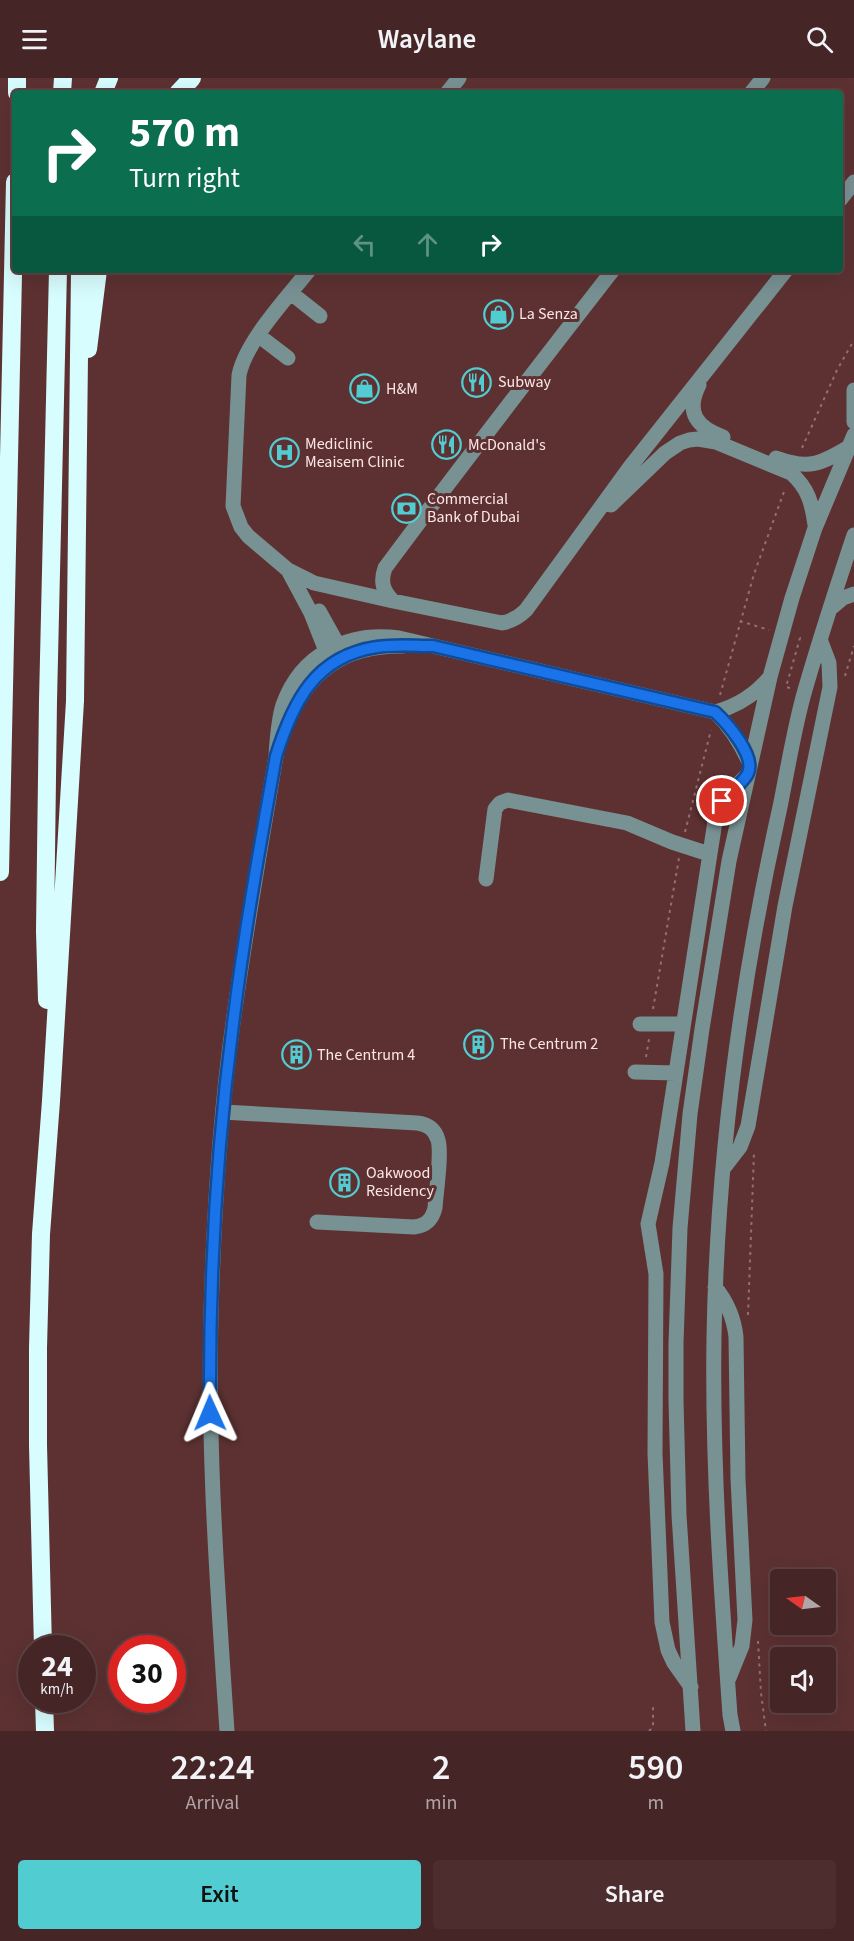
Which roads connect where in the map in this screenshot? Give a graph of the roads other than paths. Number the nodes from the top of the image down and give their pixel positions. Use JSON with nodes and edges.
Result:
{"nodes":[{"id":1,"x":192,"y":78,"type":"edge"},
{"id":2,"x":459,"y":78,"type":"edge"},
{"id":3,"x":763,"y":78,"type":"edge"},
{"id":4,"x":181,"y":90,"type":"edge"},
{"id":5,"x":449,"y":90,"type":"edge"},
{"id":6,"x":753,"y":90,"type":"edge"},
{"id":7,"x":854,"y":182,"type":"edge"},
{"id":8,"x":843,"y":196,"type":"edge"},
{"id":9,"x":13,"y":273,"type":"edge"},
{"id":10,"x":58,"y":273,"type":"edge"},
{"id":11,"x":80,"y":273,"type":"edge"},
{"id":12,"x":98,"y":273,"type":"edge"},
{"id":13,"x":307,"y":273,"type":"edge"},
{"id":14,"x":612,"y":273,"type":"edge"},
{"id":15,"x":784,"y":273,"type":"edge"},
{"id":16,"x":291,"y":293,"type":"junction"},
{"id":17,"x":320,"y":316,"type":"dead end"},
{"id":18,"x":258,"y":335,"type":"junction"},
{"id":19,"x":288,"y":358,"type":"dead end"},
{"id":20,"x":706,"y":370,"type":"junction"},
{"id":21,"x":854,"y":390,"type":"edge"},
{"id":22,"x":77,"y":407,"type":"junction"},
{"id":23,"x":854,"y":422,"type":"edge"},
{"id":24,"x":851,"y":441,"type":"edge"},
{"id":25,"x":589,"y":525,"type":"junction"},
{"id":26,"x":815,"y":528,"type":"junction"},
{"id":27,"x":854,"y":535,"type":"edge"},
{"id":28,"x":288,"y":570,"type":"junction"},
{"id":29,"x":314,"y":583,"type":"junction"},
{"id":30,"x":854,"y":594,"type":"edge"},
{"id":31,"x":393,"y":601,"type":"junction"},
{"id":32,"x":831,"y":608,"type":"junction"},
{"id":33,"x":820,"y":642,"type":"junction"},
{"id":34,"x":433,"y":646,"type":"junction"},
{"id":35,"x":332,"y":648,"type":"junction"},
{"id":36,"x":770,"y":677,"type":"junction"},
{"id":37,"x":715,"y":712,"type":"junction"},
{"id":38,"x":276,"y":756,"type":"junction"},
{"id":39,"x":749,"y":769,"type":"junction"},
{"id":40,"x":709,"y":854,"type":"junction"},
{"id":41,"x":0,"y":872,"type":"edge"},
{"id":42,"x":486,"y":879,"type":"dead end"},
{"id":43,"x":640,"y":1024,"type":"dead end"},
{"id":44,"x":683,"y":1024,"type":"junction"},
{"id":45,"x":635,"y":1072,"type":"dead end"},
{"id":46,"x":676,"y":1073,"type":"junction"},
{"id":47,"x":51,"y":1101,"type":"junction"},
{"id":48,"x":223,"y":1112,"type":"junction"},
{"id":49,"x":722,"y":1171,"type":"junction"},
{"id":50,"x":317,"y":1222,"type":"dead end"},
{"id":51,"x":716,"y":1287,"type":"junction"},
{"id":52,"x":43,"y":1635,"type":"edge"},
{"id":53,"x":727,"y":1681,"type":"junction"},
{"id":54,"x":691,"y":1686,"type":"junction"},
{"id":55,"x":44,"y":1713,"type":"edge"},
{"id":56,"x":45,"y":1728,"type":"edge"},
{"id":57,"x":227,"y":1731,"type":"edge"},
{"id":58,"x":693,"y":1731,"type":"edge"},
{"id":59,"x":733,"y":1731,"type":"edge"}],
"edges":[{"from":1,"to":4,"type":"highway"},
{"from":2,"to":5,"type":"street"},
{"from":3,"to":6,"type":"street"},
{"from":7,"to":8,"type":"street"},
{"from":9,"to":41,"type":"highway"},
{"from":10,"to":47,"type":"highway"},
{"from":11,"to":22,"type":"highway"},
{"from":12,"to":22,"type":"highway"},
{"from":13,"to":16,"type":"street"},
{"from":14,"to":31,"type":"street"},
{"from":15,"to":20,"type":"street"},
{"from":16,"to":17,"type":"street"},
{"from":16,"to":18,"type":"street"},
{"from":18,"to":19,"type":"street"},
{"from":18,"to":28,"type":"street"},
{"from":20,"to":24,"type":"street"},
{"from":20,"to":25,"type":"street"},
{"from":21,"to":23,"type":"street"},
{"from":22,"to":47,"type":"highway"},
{"from":24,"to":26,"type":"street"},
{"from":25,"to":26,"type":"street"},
{"from":25,"to":31,"type":"street"},
{"from":26,"to":36,"type":"street"},
{"from":27,"to":32,"type":"street"},
{"from":28,"to":29,"type":"street"},
{"from":28,"to":35,"type":"street"},
{"from":29,"to":31,"type":"street"},
{"from":29,"to":35,"type":"street"},
{"from":30,"to":32,"type":"street"},
{"from":32,"to":33,"type":"street"},
{"from":33,"to":49,"type":"street"},
{"from":33,"to":49,"type":"street"},
{"from":34,"to":35,"type":"street"},
{"from":34,"to":37,"type":"street"},
{"from":34,"to":38,"type":"street"},
{"from":35,"to":38,"type":"street"},
{"from":36,"to":37,"type":"street"},
{"from":36,"to":39,"type":"street"},
{"from":37,"to":39,"type":"street"},
{"from":38,"to":48,"type":"street"},
{"from":39,"to":40,"type":"street"},
{"from":39,"to":54,"type":"street"},
{"from":40,"to":42,"type":"street"},
{"from":40,"to":44,"type":"street"},
{"from":43,"to":44,"type":"street"},
{"from":44,"to":46,"type":"street"},
{"from":45,"to":46,"type":"street"},
{"from":46,"to":54,"type":"street"},
{"from":47,"to":52,"type":"highway"},
{"from":48,"to":50,"type":"street"},
{"from":48,"to":57,"type":"street"},
{"from":49,"to":51,"type":"street"},
{"from":51,"to":53,"type":"street"},
{"from":51,"to":53,"type":"street"},
{"from":53,"to":59,"type":"street"},
{"from":54,"to":58,"type":"street"},
{"from":55,"to":56,"type":"highway"}]}
